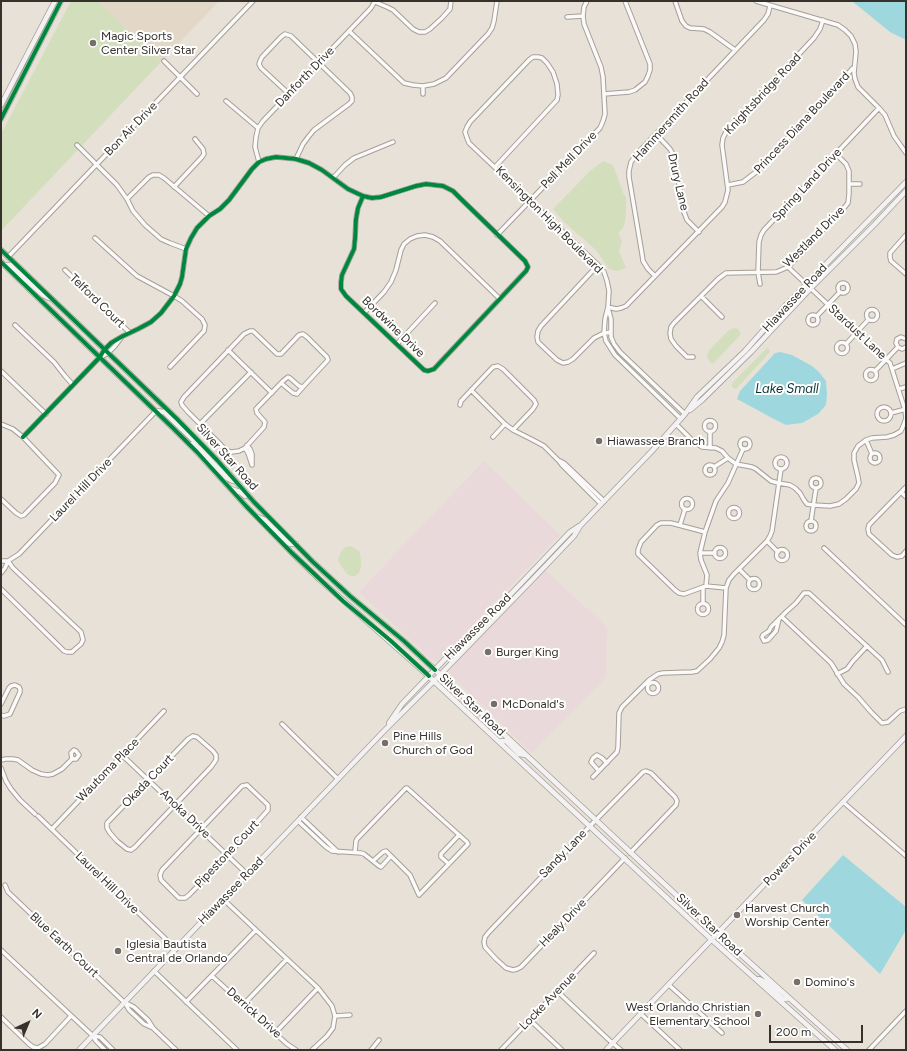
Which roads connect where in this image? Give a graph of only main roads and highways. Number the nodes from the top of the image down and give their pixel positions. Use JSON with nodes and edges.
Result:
{"nodes":[{"id":1,"x":55,"y":1,"type":"edge"},
{"id":2,"x":61,"y":1,"type":"edge"},
{"id":3,"x":1,"y":105,"type":"edge"},
{"id":4,"x":1,"y":119,"type":"edge"},
{"id":5,"x":906,"y":182,"type":"edge"},
{"id":6,"x":906,"y":191,"type":"edge"},
{"id":7,"x":1,"y":250,"type":"edge"},
{"id":8,"x":2,"y":265,"type":"edge"},
{"id":9,"x":52,"y":300,"type":"junction"},
{"id":10,"x":156,"y":411,"type":"junction"},
{"id":11,"x":685,"y":414,"type":"junction"},
{"id":12,"x":188,"y":443,"type":"junction"},
{"id":13,"x":201,"y":444,"type":"junction"},
{"id":14,"x":237,"y":483,"type":"junction"},
{"id":15,"x":231,"y":489,"type":"junction"},
{"id":16,"x":255,"y":515,"type":"junction"},
{"id":17,"x":269,"y":518,"type":"junction"},
{"id":18,"x":580,"y":526,"type":"junction"},
{"id":19,"x":296,"y":544,"type":"junction"},
{"id":20,"x":435,"y":670,"type":"junction"},
{"id":21,"x":440,"y":675,"type":"junction"},
{"id":22,"x":429,"y":676,"type":"junction"},
{"id":23,"x":434,"y":681,"type":"junction"},
{"id":24,"x":382,"y":732,"type":"junction"},
{"id":25,"x":906,"y":736,"type":"edge"},
{"id":26,"x":499,"y":741,"type":"junction"},
{"id":27,"x":526,"y":755,"type":"junction"},
{"id":28,"x":718,"y":934,"type":"junction"},
{"id":29,"x":712,"y":940,"type":"junction"},
{"id":30,"x":754,"y":977,"type":"junction"},
{"id":31,"x":789,"y":998,"type":"junction"},
{"id":32,"x":79,"y":1050,"type":"edge"},
{"id":33,"x":606,"y":1050,"type":"edge"},
{"id":34,"x":835,"y":1050,"type":"edge"},
{"id":35,"x":847,"y":1050,"type":"edge"}],
"edges":[{"from":1,"to":3,"type":"main road"},
{"from":2,"to":4,"type":"main road"},
{"from":5,"to":11,"type":"main road","name":"Hiawassee Road"},
{"from":6,"to":11,"type":"main road","name":"Hiawassee Road"},
{"from":7,"to":9,"type":"main road","name":"Silver Star Road"},
{"from":8,"to":9,"type":"main road"},
{"from":8,"to":10,"type":"main road","name":"Silver Star Road"},
{"from":9,"to":13,"type":"main road","name":"Silver Star Road"},
{"from":10,"to":12,"type":"main road","name":"Silver Star Road"},
{"from":10,"to":13,"type":"main road"},
{"from":11,"to":18,"type":"main road","name":"Hiawassee Road"},
{"from":12,"to":14,"type":"main road"},
{"from":12,"to":15,"type":"main road","name":"Silver Star Road"},
{"from":13,"to":14,"type":"main road","name":"Silver Star Road"},
{"from":14,"to":17,"type":"main road","name":"Silver Star Road"},
{"from":15,"to":16,"type":"main road","name":"Silver Star Road"},
{"from":15,"to":17,"type":"main road"},
{"from":16,"to":19,"type":"main road"},
{"from":16,"to":22,"type":"main road","name":"Silver Star Road"},
{"from":17,"to":19,"type":"main road","name":"Silver Star Road"},
{"from":18,"to":20,"type":"main road","name":"Hiawassee Road"},
{"from":18,"to":21,"type":"main road","name":"Hiawassee Road"},
{"from":19,"to":20,"type":"main road","name":"Silver Star Road"},
{"from":20,"to":21,"type":"main road","name":"Silver Star Road"},
{"from":20,"to":22,"type":"main road","name":"Hiawassee Road"},
{"from":21,"to":23,"type":"main road","name":"Hiawassee Road"},
{"from":21,"to":27,"type":"main road","name":"Silver Star Road"},
{"from":22,"to":23,"type":"main road","name":"Silver Star Road"},
{"from":22,"to":24,"type":"main road","name":"Hiawassee Road"},
{"from":23,"to":24,"type":"main road","name":"Hiawassee Road"},
{"from":23,"to":26,"type":"main road","name":"Silver Star Road"},
{"from":24,"to":32,"type":"main road","name":"Hiawassee Road"},
{"from":25,"to":28,"type":"main road","name":"Powers Drive"},
{"from":26,"to":27,"type":"main road"},
{"from":26,"to":29,"type":"main road","name":"Silver Star Road"},
{"from":27,"to":28,"type":"main road","name":"Silver Star Road"},
{"from":28,"to":29,"type":"main road","name":"Powers Drive"},
{"from":28,"to":31,"type":"main road","name":"Silver Star Road"},
{"from":29,"to":30,"type":"main road","name":"Silver Star Road"},
{"from":29,"to":33,"type":"main road","name":"Powers Drive"},
{"from":30,"to":31,"type":"main road"},
{"from":30,"to":34,"type":"main road","name":"Silver Star Road"},
{"from":31,"to":35,"type":"main road","name":"Silver Star Road"}]}
